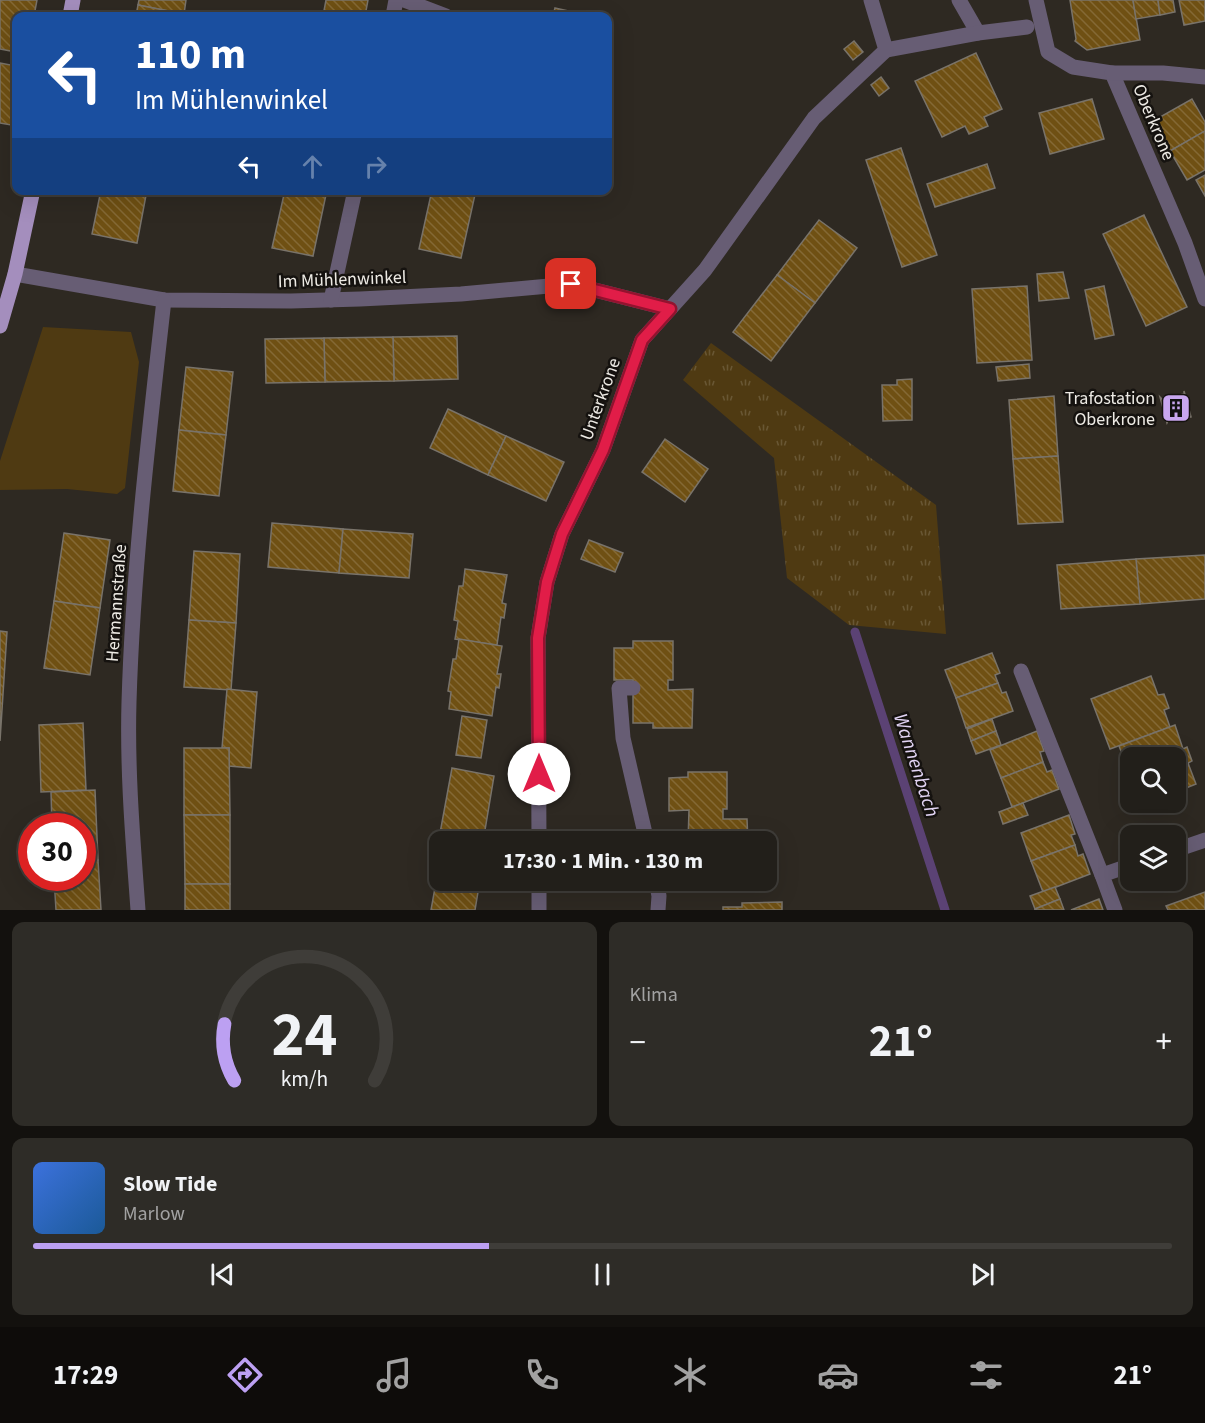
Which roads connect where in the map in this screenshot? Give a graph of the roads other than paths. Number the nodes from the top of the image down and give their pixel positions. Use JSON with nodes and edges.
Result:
{"nodes":[{"id":1,"x":404,"y":0,"type":"edge"},
{"id":2,"x":871,"y":0,"type":"edge"},
{"id":3,"x":958,"y":0,"type":"edge"},
{"id":4,"x":1036,"y":0,"type":"edge"},
{"id":5,"x":436,"y":12,"type":"edge"},
{"id":6,"x":1028,"y":27,"type":"dead end"},
{"id":7,"x":978,"y":33,"type":"junction"},
{"id":8,"x":886,"y":50,"type":"junction"},
{"id":9,"x":1112,"y":73,"type":"junction"},
{"id":10,"x":1205,"y":77,"type":"edge"},
{"id":11,"x":32,"y":195,"type":"edge"},
{"id":12,"x":354,"y":195,"type":"edge"},
{"id":13,"x":15,"y":274,"type":"junction"},
{"id":14,"x":1205,"y":299,"type":"edge"},
{"id":15,"x":164,"y":300,"type":"junction"},
{"id":16,"x":331,"y":300,"type":"junction"},
{"id":17,"x":670,"y":309,"type":"junction"},
{"id":18,"x":0,"y":326,"type":"edge"},
{"id":19,"x":1021,"y":671,"type":"dead end"},
{"id":20,"x":633,"y":688,"type":"dead end"},
{"id":21,"x":539,"y":831,"type":"edge"},
{"id":22,"x":645,"y":831,"type":"edge"},
{"id":23,"x":1205,"y":840,"type":"edge"},
{"id":24,"x":1186,"y":847,"type":"edge"},
{"id":25,"x":1120,"y":869,"type":"edge"},
{"id":26,"x":1102,"y":875,"type":"junction"},
{"id":27,"x":539,"y":891,"type":"edge"},
{"id":28,"x":659,"y":891,"type":"edge"},
{"id":29,"x":138,"y":910,"type":"edge"},
{"id":30,"x":539,"y":910,"type":"edge"},
{"id":31,"x":658,"y":910,"type":"edge"},
{"id":32,"x":1115,"y":910,"type":"edge"}],
"edges":[{"from":1,"to":5,"type":"street"},
{"from":2,"to":8,"type":"street"},
{"from":3,"to":7,"type":"street"},
{"from":4,"to":9,"type":"street","name":"Oberkrone"},
{"from":6,"to":7,"type":"street"},
{"from":7,"to":8,"type":"street"},
{"from":8,"to":17,"type":"street","name":"Unterkrone"},
{"from":9,"to":10,"type":"street"},
{"from":9,"to":14,"type":"street","name":"Oberkrone"},
{"from":11,"to":13,"type":"main road"},
{"from":12,"to":16,"type":"street"},
{"from":13,"to":15,"type":"street","name":"Im Mühlenwinkel"},
{"from":13,"to":18,"type":"main road"},
{"from":15,"to":16,"type":"street","name":"Im Mühlenwinkel"},
{"from":15,"to":29,"type":"street","name":"Hermannstraße"},
{"from":16,"to":17,"type":"street","name":"Im Mühlenwinkel"},
{"from":17,"to":21,"type":"street","name":"Unterkrone"},
{"from":19,"to":26,"type":"street"},
{"from":20,"to":22,"type":"street"},
{"from":23,"to":24,"type":"street"},
{"from":25,"to":26,"type":"street"},
{"from":26,"to":32,"type":"street"},
{"from":27,"to":30,"type":"street"},
{"from":28,"to":31,"type":"street"}]}
